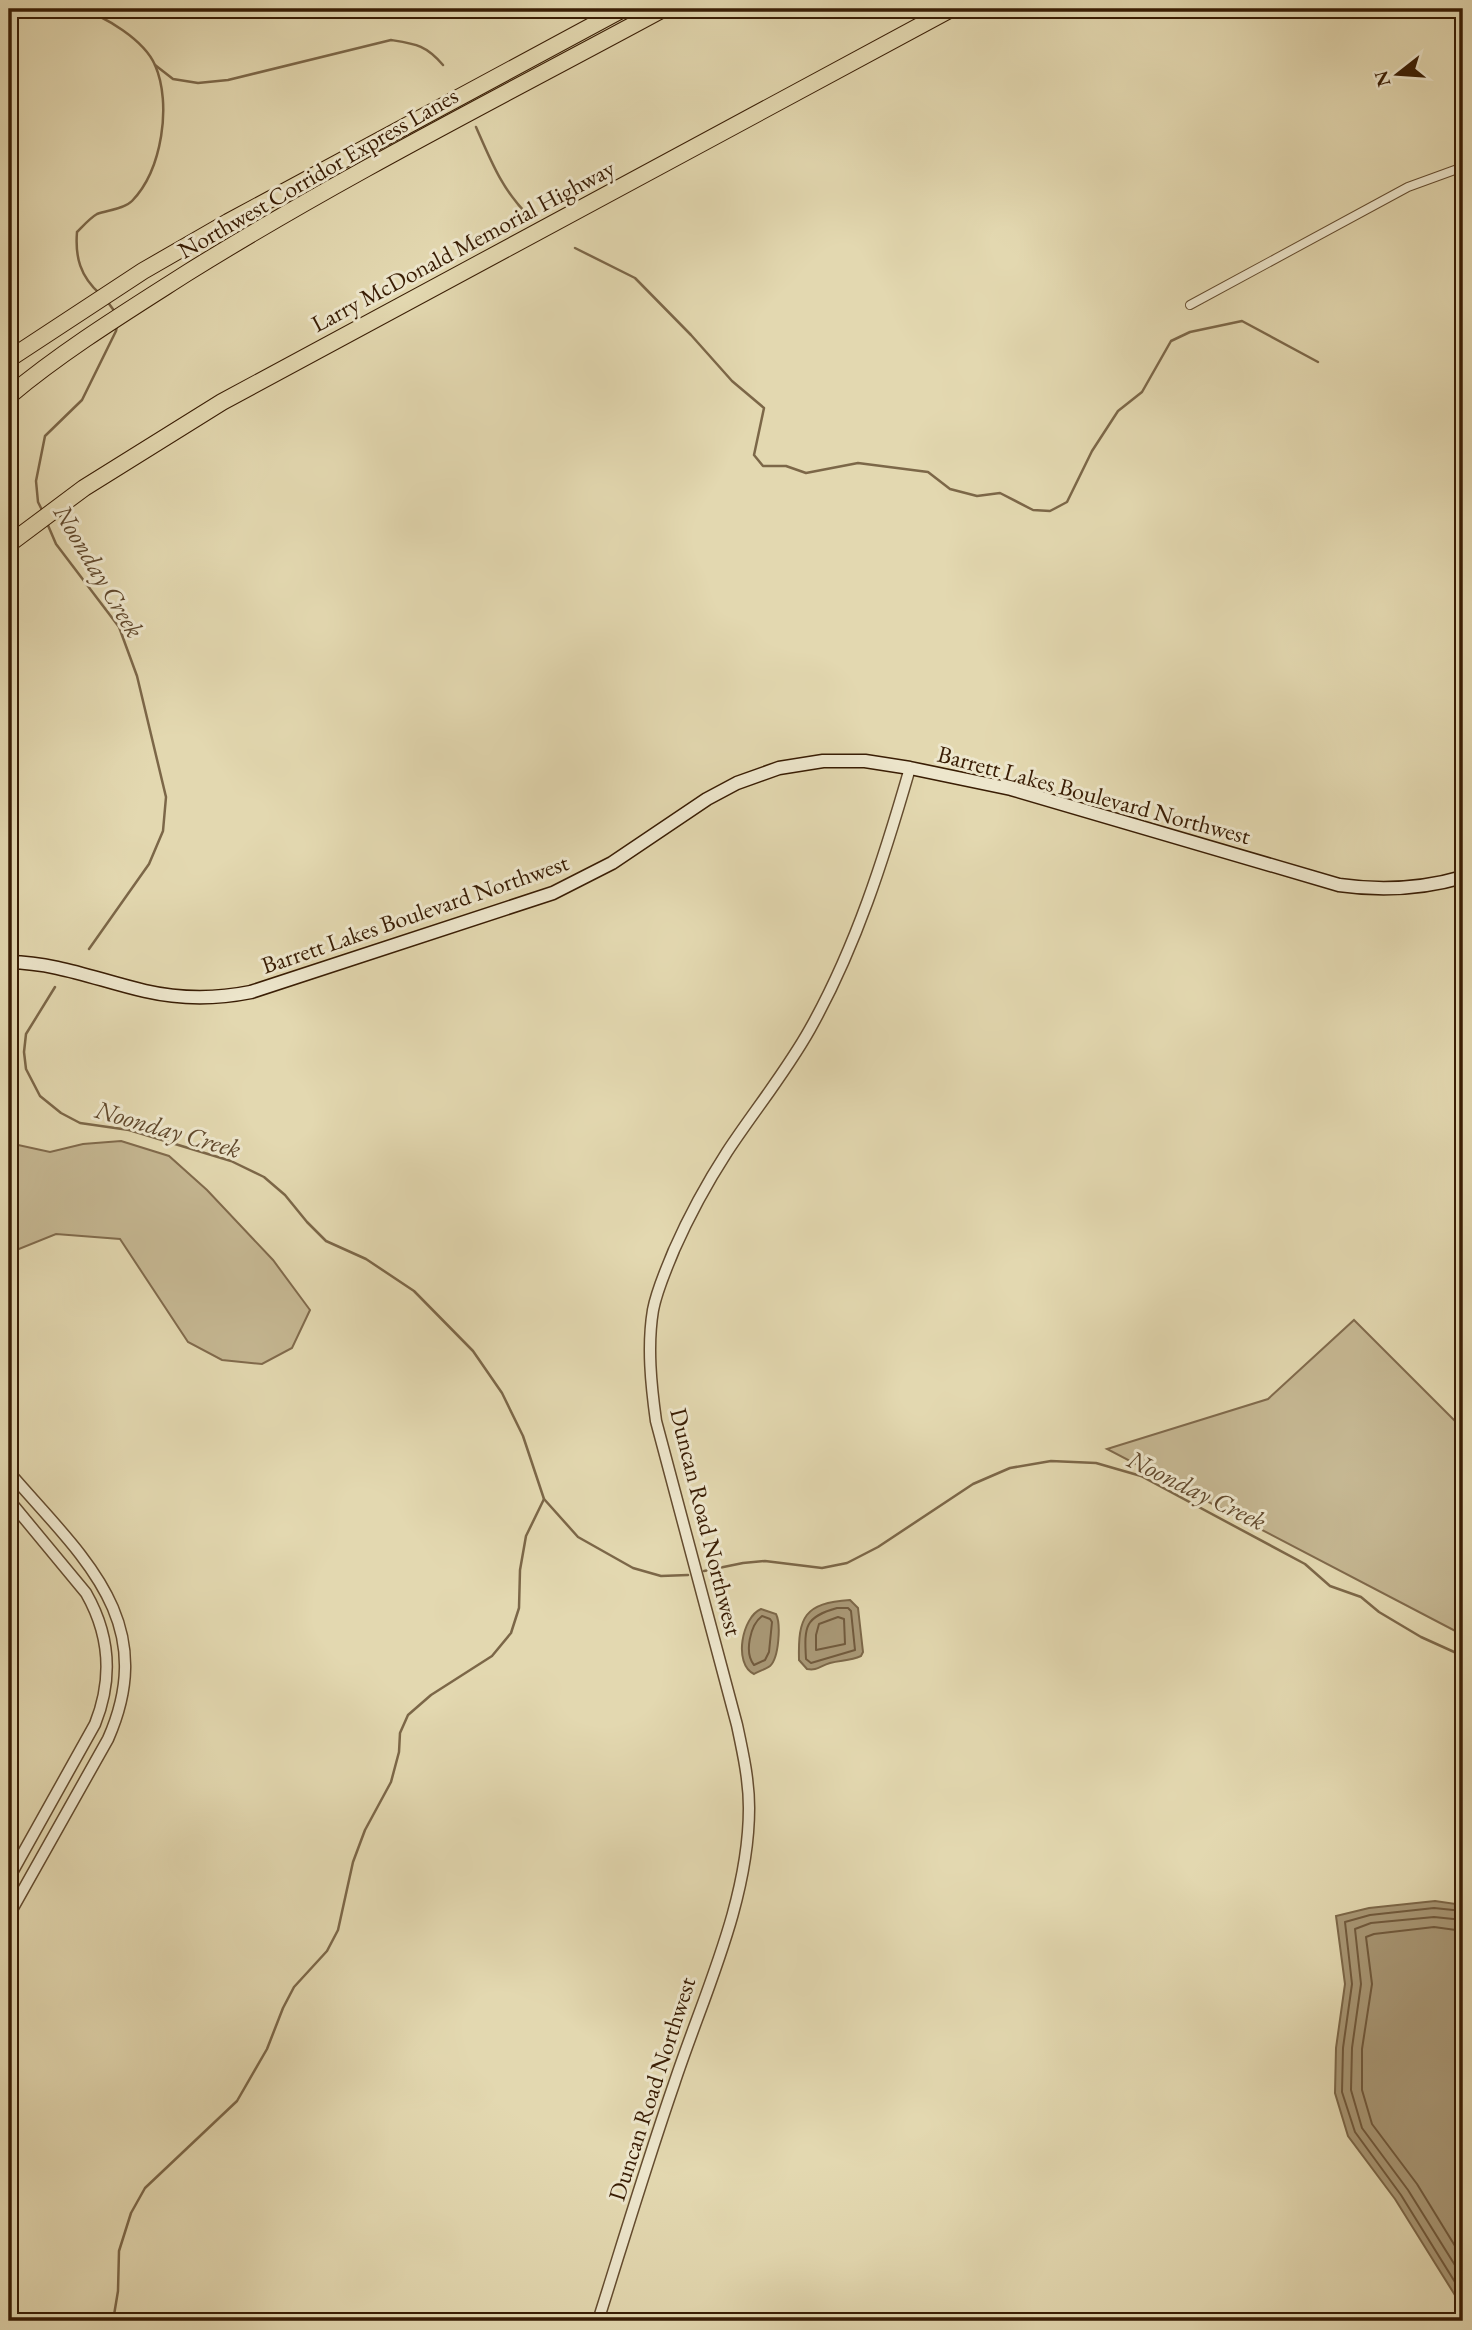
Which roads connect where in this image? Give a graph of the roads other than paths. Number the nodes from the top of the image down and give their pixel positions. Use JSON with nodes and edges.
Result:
{"nodes":[{"id":1,"x":624,"y":9,"type":"edge"},
{"id":2,"x":663,"y":9,"type":"edge"},
{"id":3,"x":951,"y":9,"type":"edge"},
{"id":4,"x":1463,"y":167,"type":"edge"},
{"id":5,"x":1191,"y":305,"type":"dead end"},
{"id":6,"x":9,"y":359,"type":"edge"},
{"id":7,"x":48,"y":369,"type":"junction"},
{"id":8,"x":9,"y":396,"type":"edge"},
{"id":9,"x":9,"y":410,"type":"edge"},
{"id":10,"x":9,"y":544,"type":"edge"},
{"id":11,"x":910,"y":768,"type":"junction"},
{"id":12,"x":1463,"y":877,"type":"edge"},
{"id":13,"x":9,"y":962,"type":"edge"},
{"id":14,"x":9,"y":1472,"type":"edge"},
{"id":15,"x":9,"y":1500,"type":"edge"},
{"id":16,"x":9,"y":1878,"type":"edge"},
{"id":17,"x":9,"y":1915,"type":"edge"},
{"id":18,"x":598,"y":2321,"type":"edge"}],
"edges":[{"from":1,"to":6,"type":"highway"},
{"from":2,"to":7,"type":"highway","name":"Northwest Corridor Express Lanes"},
{"from":3,"to":10,"type":"highway","name":"Larry McDonald Memorial Highway"},
{"from":4,"to":5,"type":"street"},
{"from":7,"to":8,"type":"highway"},
{"from":7,"to":9,"type":"highway"},
{"from":11,"to":12,"type":"main road","name":"Barrett Lakes Boulevard Northwest"},
{"from":11,"to":13,"type":"main road","name":"Barrett Lakes Boulevard Northwest"},
{"from":11,"to":18,"type":"street","name":"Duncan Road Northwest"},
{"from":14,"to":17,"type":"street"},
{"from":15,"to":16,"type":"street"}]}
